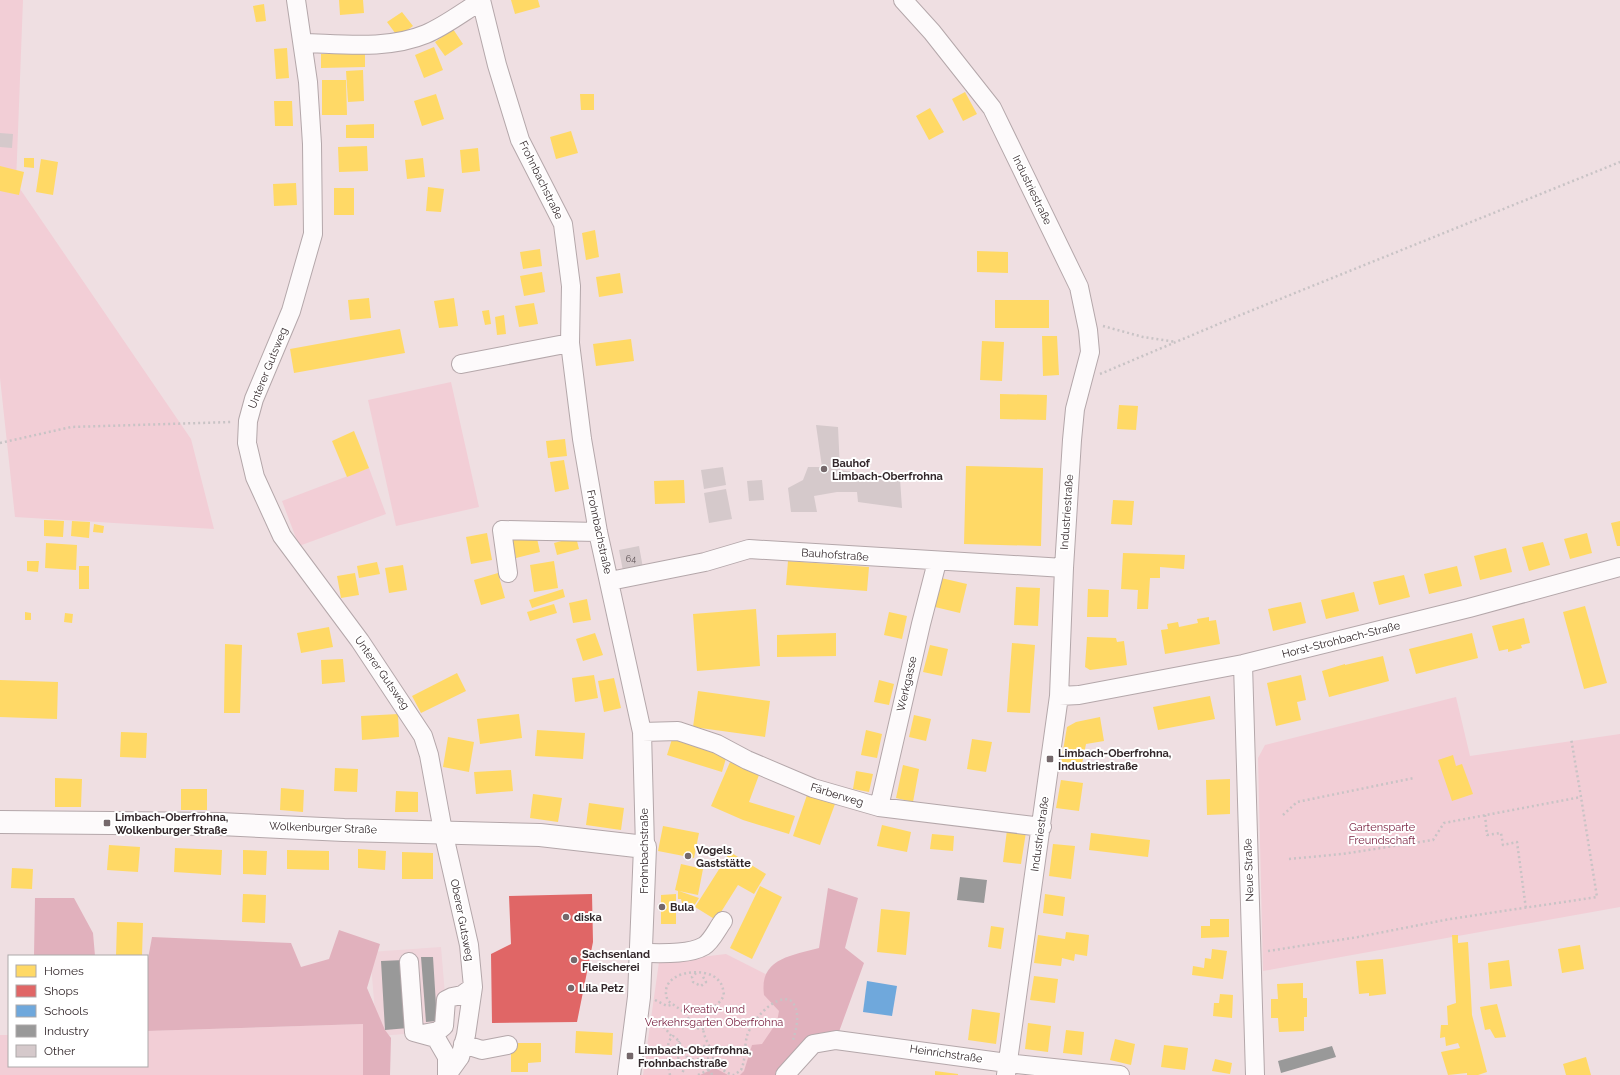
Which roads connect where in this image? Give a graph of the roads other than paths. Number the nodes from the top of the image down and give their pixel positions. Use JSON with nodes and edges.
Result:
{"nodes":[{"id":1,"x":296,"y":0,"type":"edge"},
{"id":2,"x":903,"y":0,"type":"edge"},
{"id":3,"x":481,"y":1,"type":"edge"},
{"id":4,"x":303,"y":43,"type":"junction"},
{"id":5,"x":570,"y":342,"type":"junction"},
{"id":6,"x":461,"y":364,"type":"dead end"},
{"id":7,"x":598,"y":532,"type":"junction"},
{"id":8,"x":937,"y":562,"type":"junction"},
{"id":9,"x":1620,"y":567,"type":"edge"},
{"id":10,"x":1064,"y":568,"type":"junction"},
{"id":11,"x":508,"y":573,"type":"dead end"},
{"id":12,"x":610,"y":581,"type":"junction"},
{"id":13,"x":1242,"y":664,"type":"junction"},
{"id":14,"x":1059,"y":696,"type":"junction"},
{"id":15,"x":642,"y":732,"type":"junction"},
{"id":16,"x":879,"y":807,"type":"junction"},
{"id":17,"x":0,"y":822,"type":"edge"},
{"id":18,"x":1042,"y":827,"type":"junction"},
{"id":19,"x":443,"y":831,"type":"junction"},
{"id":20,"x":645,"y":847,"type":"junction"},
{"id":21,"x":722,"y":922,"type":"dead end"},
{"id":22,"x":642,"y":952,"type":"junction"},
{"id":23,"x":409,"y":962,"type":"dead end"},
{"id":24,"x":473,"y":986,"type":"junction"},
{"id":25,"x":422,"y":1034,"type":"junction"},
{"id":26,"x":464,"y":1044,"type":"junction"},
{"id":27,"x":508,"y":1045,"type":"dead end"},
{"id":28,"x":1007,"y":1069,"type":"edge"},
{"id":29,"x":447,"y":1075,"type":"edge"},
{"id":30,"x":628,"y":1075,"type":"edge"},
{"id":31,"x":785,"y":1075,"type":"edge"},
{"id":32,"x":1120,"y":1075,"type":"edge"},
{"id":33,"x":1255,"y":1075,"type":"edge"}],
"edges":[{"from":1,"to":4,"type":"street","name":"Unterer Gutsweg"},
{"from":2,"to":10,"type":"street","name":"Industriestraße"},
{"from":3,"to":4,"type":"street","name":"Frohnbachstraße"},
{"from":3,"to":5,"type":"street","name":"Frohnbachstraße"},
{"from":4,"to":19,"type":"street","name":"Unterer Gutsweg"},
{"from":5,"to":6,"type":"street"},
{"from":5,"to":7,"type":"street","name":"Frohnbachstraße"},
{"from":7,"to":11,"type":"street"},
{"from":7,"to":12,"type":"street","name":"Frohnbachstraße"},
{"from":8,"to":10,"type":"street","name":"Bauhofstraße"},
{"from":8,"to":12,"type":"street","name":"Bauhofstraße"},
{"from":8,"to":16,"type":"street","name":"Werkgasse"},
{"from":9,"to":13,"type":"street","name":"Horst-Strohbach-Straße"},
{"from":10,"to":14,"type":"street","name":"Industriestraße"},
{"from":12,"to":15,"type":"street","name":"Frohnbachstraße"},
{"from":13,"to":14,"type":"street","name":"Horst-Strohbach-Straße"},
{"from":13,"to":33,"type":"street","name":"Neue Straße"},
{"from":14,"to":18,"type":"street","name":"Industriestraße"},
{"from":15,"to":16,"type":"street","name":"Färberweg"},
{"from":15,"to":20,"type":"street","name":"Frohnbachstraße"},
{"from":16,"to":18,"type":"street","name":"Färberweg"},
{"from":17,"to":19,"type":"main road","name":"Wolkenburger Straße"},
{"from":18,"to":28,"type":"street","name":"Industriestraße"},
{"from":19,"to":20,"type":"main road","name":"Wolkenburger Straße"},
{"from":19,"to":24,"type":"street","name":"Oberer Gutsweg"},
{"from":20,"to":22,"type":"main road","name":"Frohnbachstraße"},
{"from":21,"to":22,"type":"street"},
{"from":22,"to":30,"type":"main road","name":"Frohnbachstraße"},
{"from":23,"to":25,"type":"street"},
{"from":24,"to":25,"type":"street"},
{"from":24,"to":26,"type":"street","name":"Oberer Gutsweg"},
{"from":25,"to":29,"type":"street"},
{"from":26,"to":27,"type":"street"},
{"from":26,"to":29,"type":"street","name":"Oberer Gutsweg"},
{"from":28,"to":31,"type":"street","name":"Heinrichstraße"},
{"from":28,"to":32,"type":"street","name":"Heinrichstraße"}]}
